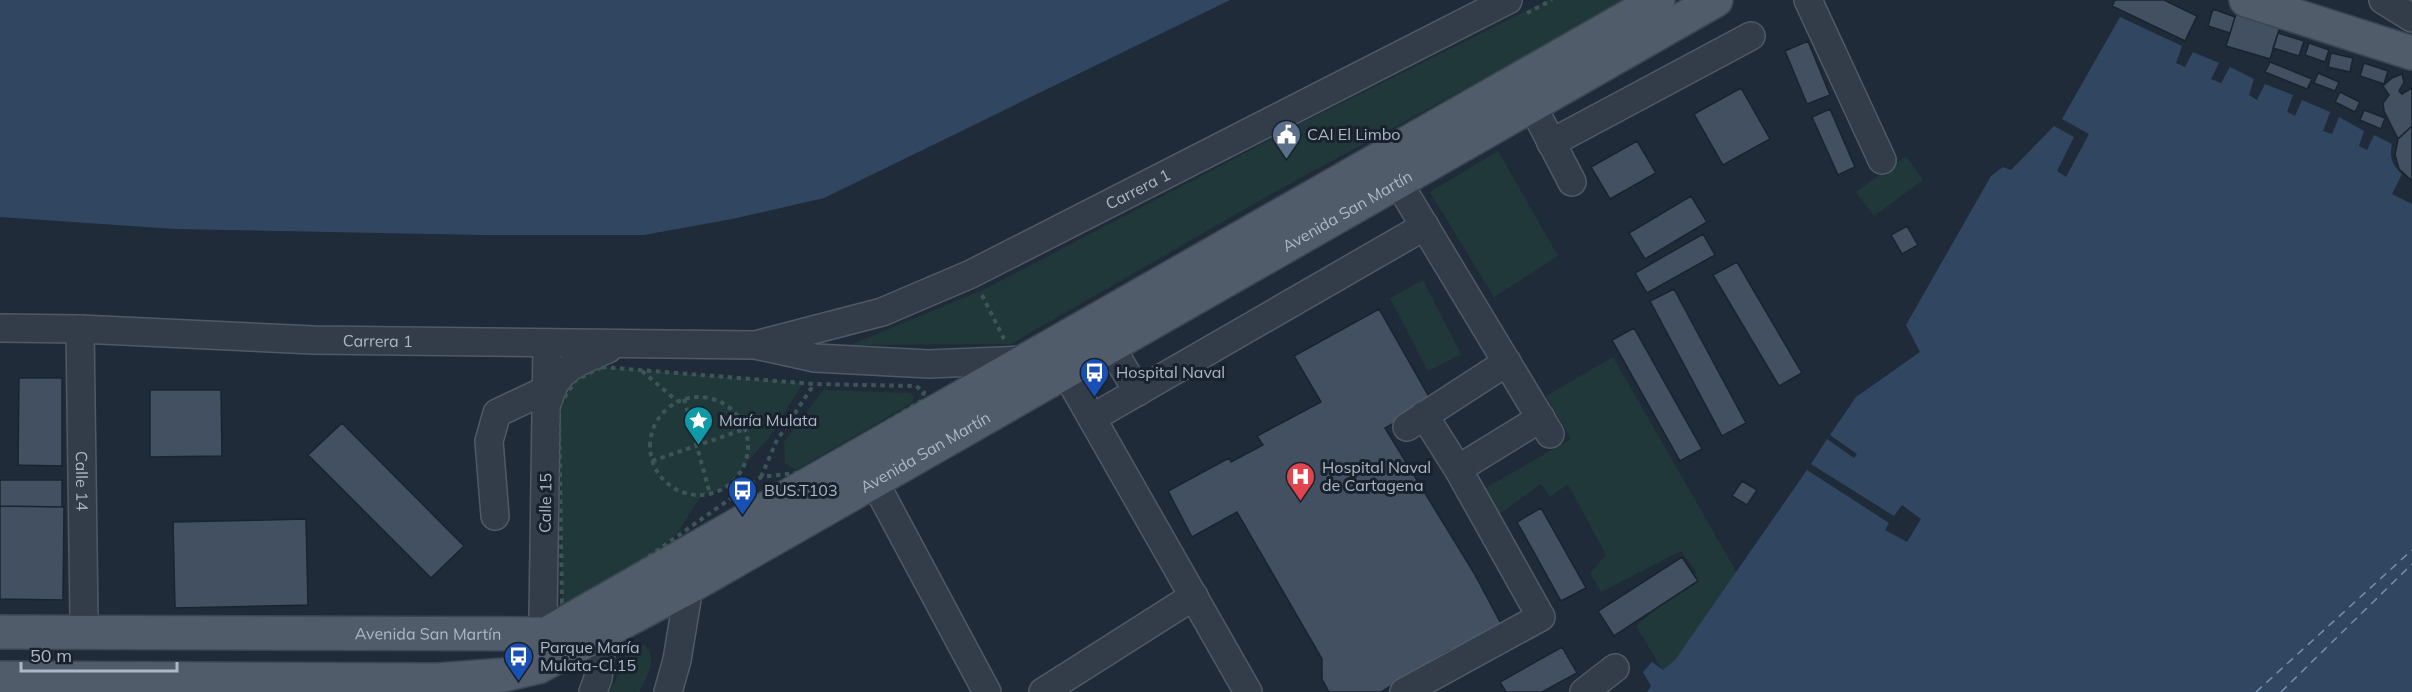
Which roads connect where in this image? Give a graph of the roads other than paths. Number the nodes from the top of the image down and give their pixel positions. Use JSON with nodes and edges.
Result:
{"nodes":[{"id":1,"x":1658,"y":0,"type":"edge"},
{"id":2,"x":1716,"y":0,"type":"edge"},
{"id":3,"x":1808,"y":0,"type":"edge"},
{"id":4,"x":2246,"y":0,"type":"edge"},
{"id":5,"x":2320,"y":0,"type":"edge"},
{"id":6,"x":2383,"y":0,"type":"edge"},
{"id":7,"x":1513,"y":9,"type":"edge"},
{"id":8,"x":2412,"y":18,"type":"edge"},
{"id":9,"x":1751,"y":36,"type":"dead end"},
{"id":10,"x":2412,"y":46,"type":"edge"},
{"id":11,"x":2412,"y":53,"type":"edge"},
{"id":12,"x":1532,"y":105,"type":"junction"},
{"id":13,"x":1551,"y":143,"type":"junction"},
{"id":14,"x":1882,"y":160,"type":"dead end"},
{"id":15,"x":1398,"y":182,"type":"junction"},
{"id":16,"x":1572,"y":182,"type":"dead end"},
{"id":17,"x":1425,"y":226,"type":"junction"},
{"id":18,"x":0,"y":328,"type":"edge"},
{"id":19,"x":80,"y":329,"type":"junction"},
{"id":20,"x":547,"y":344,"type":"junction"},
{"id":21,"x":618,"y":345,"type":"junction"},
{"id":22,"x":755,"y":345,"type":"junction"},
{"id":23,"x":1110,"y":346,"type":"junction"},
{"id":24,"x":1017,"y":355,"type":"junction"},
{"id":25,"x":1507,"y":362,"type":"junction"},
{"id":26,"x":1065,"y":372,"type":"junction"},
{"id":27,"x":1138,"y":392,"type":"junction"},
{"id":28,"x":546,"y":399,"type":"junction"},
{"id":29,"x":1092,"y":418,"type":"junction"},
{"id":30,"x":1458,"y":469,"type":"junction"},
{"id":31,"x":874,"y":481,"type":"junction"},
{"id":32,"x":495,"y":516,"type":"dead end"},
{"id":33,"x":689,"y":587,"type":"junction"},
{"id":34,"x":1194,"y":597,"type":"junction"},
{"id":35,"x":0,"y":632,"type":"edge"},
{"id":36,"x":87,"y":633,"type":"junction"},
{"id":37,"x":603,"y":634,"type":"junction"},
{"id":38,"x":551,"y":646,"type":"junction"},
{"id":39,"x":1615,"y":668,"type":"dead end"},
{"id":40,"x":0,"y":678,"type":"edge"},
{"id":41,"x":593,"y":692,"type":"edge"},
{"id":42,"x":668,"y":692,"type":"edge"},
{"id":43,"x":987,"y":692,"type":"edge"},
{"id":44,"x":1043,"y":692,"type":"edge"},
{"id":45,"x":1248,"y":692,"type":"edge"},
{"id":46,"x":1404,"y":692,"type":"edge"},
{"id":47,"x":1584,"y":692,"type":"edge"}],
"edges":[{"from":1,"to":24,"type":"main road","name":"Avenida San Martín"},
{"from":2,"to":12,"type":"main road","name":"Avenida San Martín"},
{"from":3,"to":14,"type":"street"},
{"from":4,"to":11,"type":"main road"},
{"from":5,"to":10,"type":"main road"},
{"from":6,"to":8,"type":"street"},
{"from":7,"to":22,"type":"street","name":"Carrera 1"},
{"from":9,"to":13,"type":"street"},
{"from":12,"to":13,"type":"street"},
{"from":12,"to":15,"type":"main road","name":"Avenida San Martín"},
{"from":13,"to":16,"type":"street"},
{"from":15,"to":17,"type":"street"},
{"from":15,"to":23,"type":"main road","name":"Avenida San Martín"},
{"from":17,"to":25,"type":"street"},
{"from":17,"to":27,"type":"street"},
{"from":18,"to":19,"type":"street","name":"Carrera 1"},
{"from":19,"to":20,"type":"street","name":"Carrera 1"},
{"from":19,"to":36,"type":"street","name":"Calle 14"},
{"from":20,"to":21,"type":"street","name":"Carrera 1"},
{"from":20,"to":28,"type":"street","name":"Calle 15"},
{"from":21,"to":22,"type":"street","name":"Carrera 1"},
{"from":21,"to":28,"type":"street"},
{"from":22,"to":24,"type":"street","name":"Carrera 1"},
{"from":23,"to":26,"type":"main road","name":"Avenida San Martín"},
{"from":23,"to":27,"type":"street"},
{"from":24,"to":26,"type":"street","name":"Carrera 1"},
{"from":24,"to":38,"type":"main road","name":"Avenida San Martín"},
{"from":25,"to":30,"type":"street"},
{"from":25,"to":30,"type":"street"},
{"from":26,"to":29,"type":"street"},
{"from":26,"to":31,"type":"main road","name":"Avenida San Martín"},
{"from":27,"to":29,"type":"street"},
{"from":28,"to":32,"type":"street"},
{"from":28,"to":38,"type":"street","name":"Calle 15"},
{"from":29,"to":34,"type":"street"},
{"from":30,"to":46,"type":"street"},
{"from":31,"to":33,"type":"main road","name":"Avenida San Martín"},
{"from":31,"to":43,"type":"street"},
{"from":33,"to":37,"type":"main road","name":"Avenida San Martín"},
{"from":33,"to":42,"type":"street"},
{"from":34,"to":44,"type":"street"},
{"from":34,"to":45,"type":"street"},
{"from":35,"to":36,"type":"main road","name":"Avenida San Martín"},
{"from":36,"to":38,"type":"main road","name":"Avenida San Martín"},
{"from":37,"to":38,"type":"main road","name":"Avenida San Martín"},
{"from":37,"to":41,"type":"street"},
{"from":38,"to":40,"type":"main road","name":"Avenida San Martín"},
{"from":39,"to":47,"type":"street"}]}
